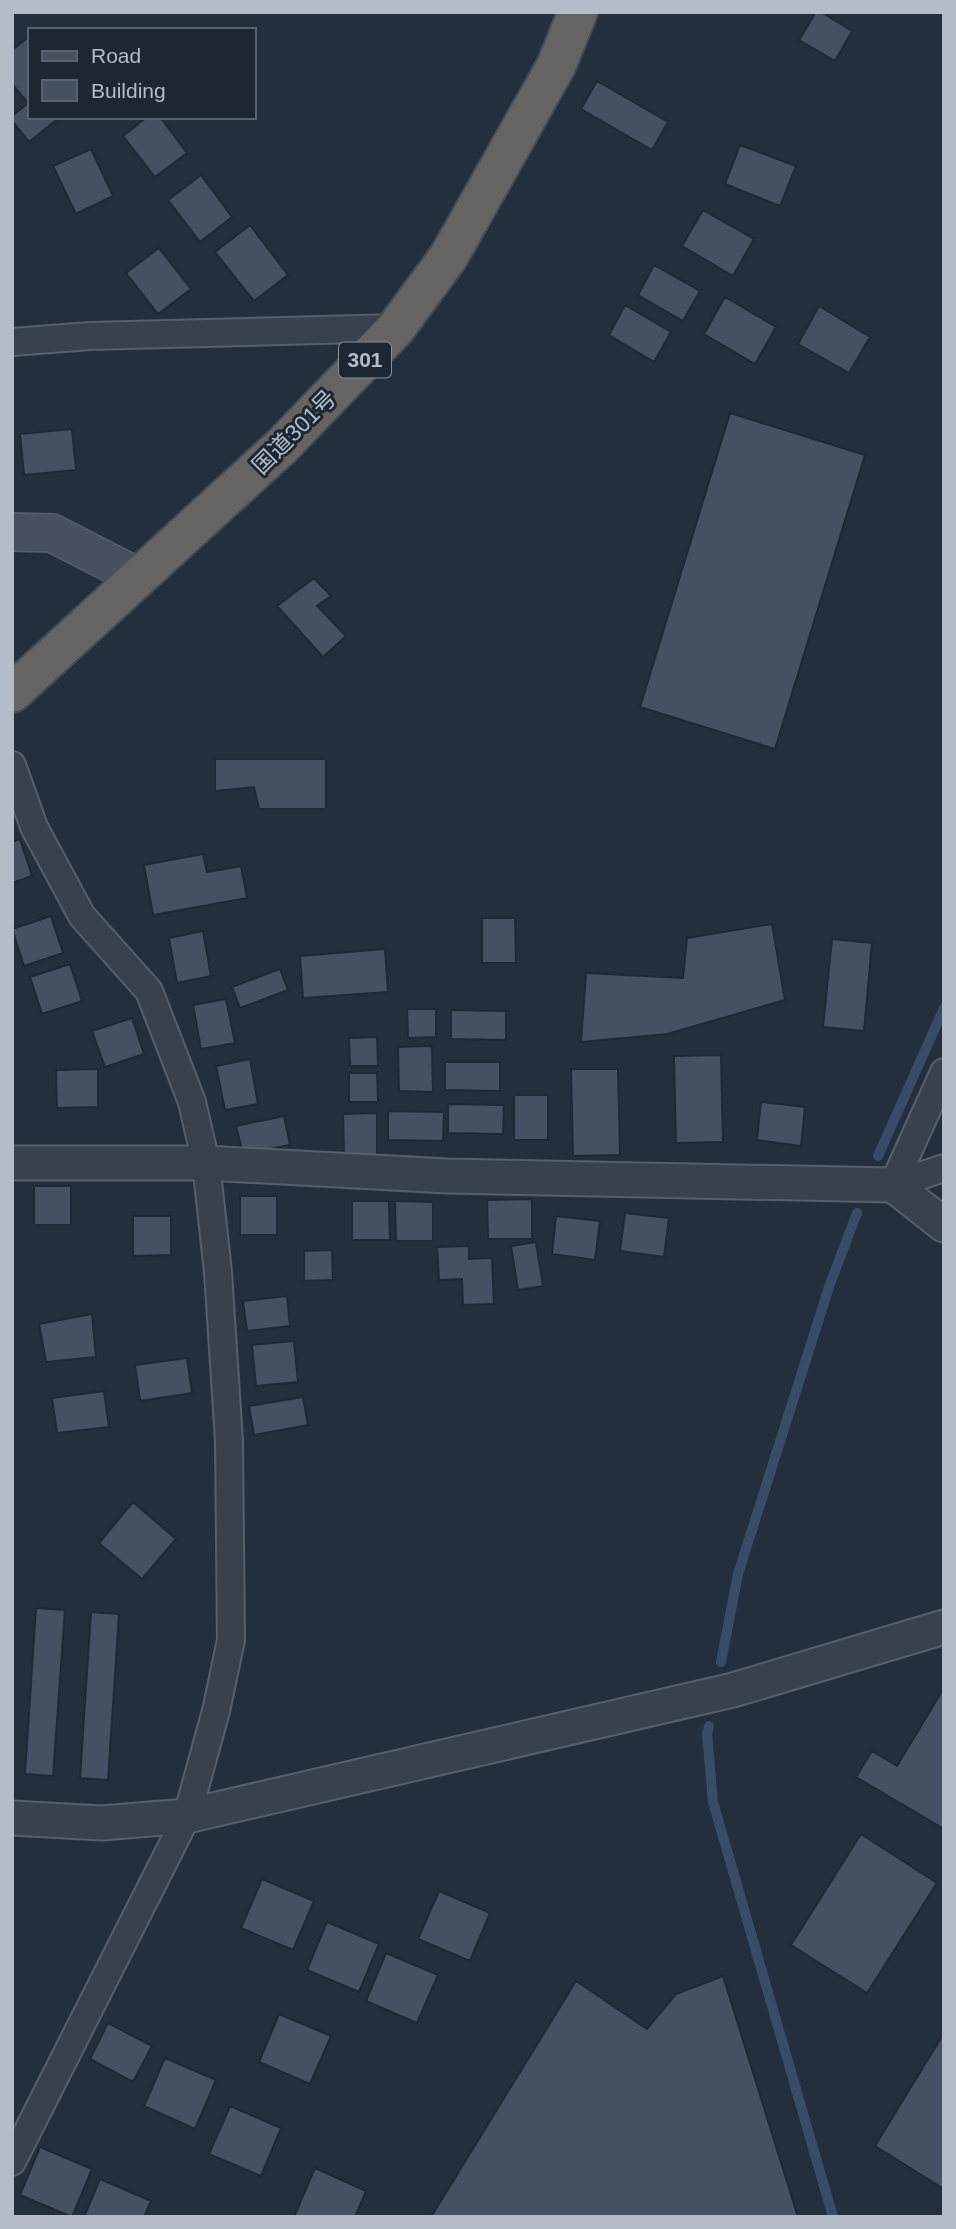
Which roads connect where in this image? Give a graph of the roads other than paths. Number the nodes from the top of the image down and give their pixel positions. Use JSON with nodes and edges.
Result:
{"nodes":[{"id":1,"x":578,"y":12,"type":"edge"},
{"id":2,"x":396,"y":328,"type":"junction"},
{"id":3,"x":12,"y":342,"type":"edge"},
{"id":4,"x":12,"y":532,"type":"edge"},
{"id":5,"x":138,"y":577,"type":"junction"},
{"id":6,"x":12,"y":693,"type":"edge"},
{"id":7,"x":12,"y":765,"type":"edge"},
{"id":8,"x":944,"y":1072,"type":"edge"},
{"id":9,"x":12,"y":1163,"type":"edge"},
{"id":10,"x":206,"y":1163,"type":"junction"},
{"id":11,"x":944,"y":1168,"type":"edge"},
{"id":12,"x":893,"y":1185,"type":"junction"},
{"id":13,"x":944,"y":1225,"type":"edge"},
{"id":14,"x":944,"y":1628,"type":"edge"},
{"id":15,"x":187,"y":1816,"type":"junction"},
{"id":16,"x":12,"y":1818,"type":"edge"},
{"id":17,"x":12,"y":2162,"type":"edge"}],
"edges":[{"from":1,"to":2,"type":"highway","name":"国道301号","number":"301"},
{"from":2,"to":3,"type":"street"},
{"from":2,"to":5,"type":"highway","name":"国道301号","number":"301"},
{"from":4,"to":5,"type":"main road"},
{"from":5,"to":6,"type":"highway","name":"国道301号","number":"301"},
{"from":7,"to":10,"type":"street"},
{"from":8,"to":12,"type":"street"},
{"from":9,"to":10,"type":"street"},
{"from":10,"to":12,"type":"street"},
{"from":10,"to":15,"type":"street"},
{"from":11,"to":12,"type":"street"},
{"from":12,"to":13,"type":"street"},
{"from":14,"to":15,"type":"street"},
{"from":15,"to":16,"type":"street"},
{"from":15,"to":17,"type":"street"}]}
